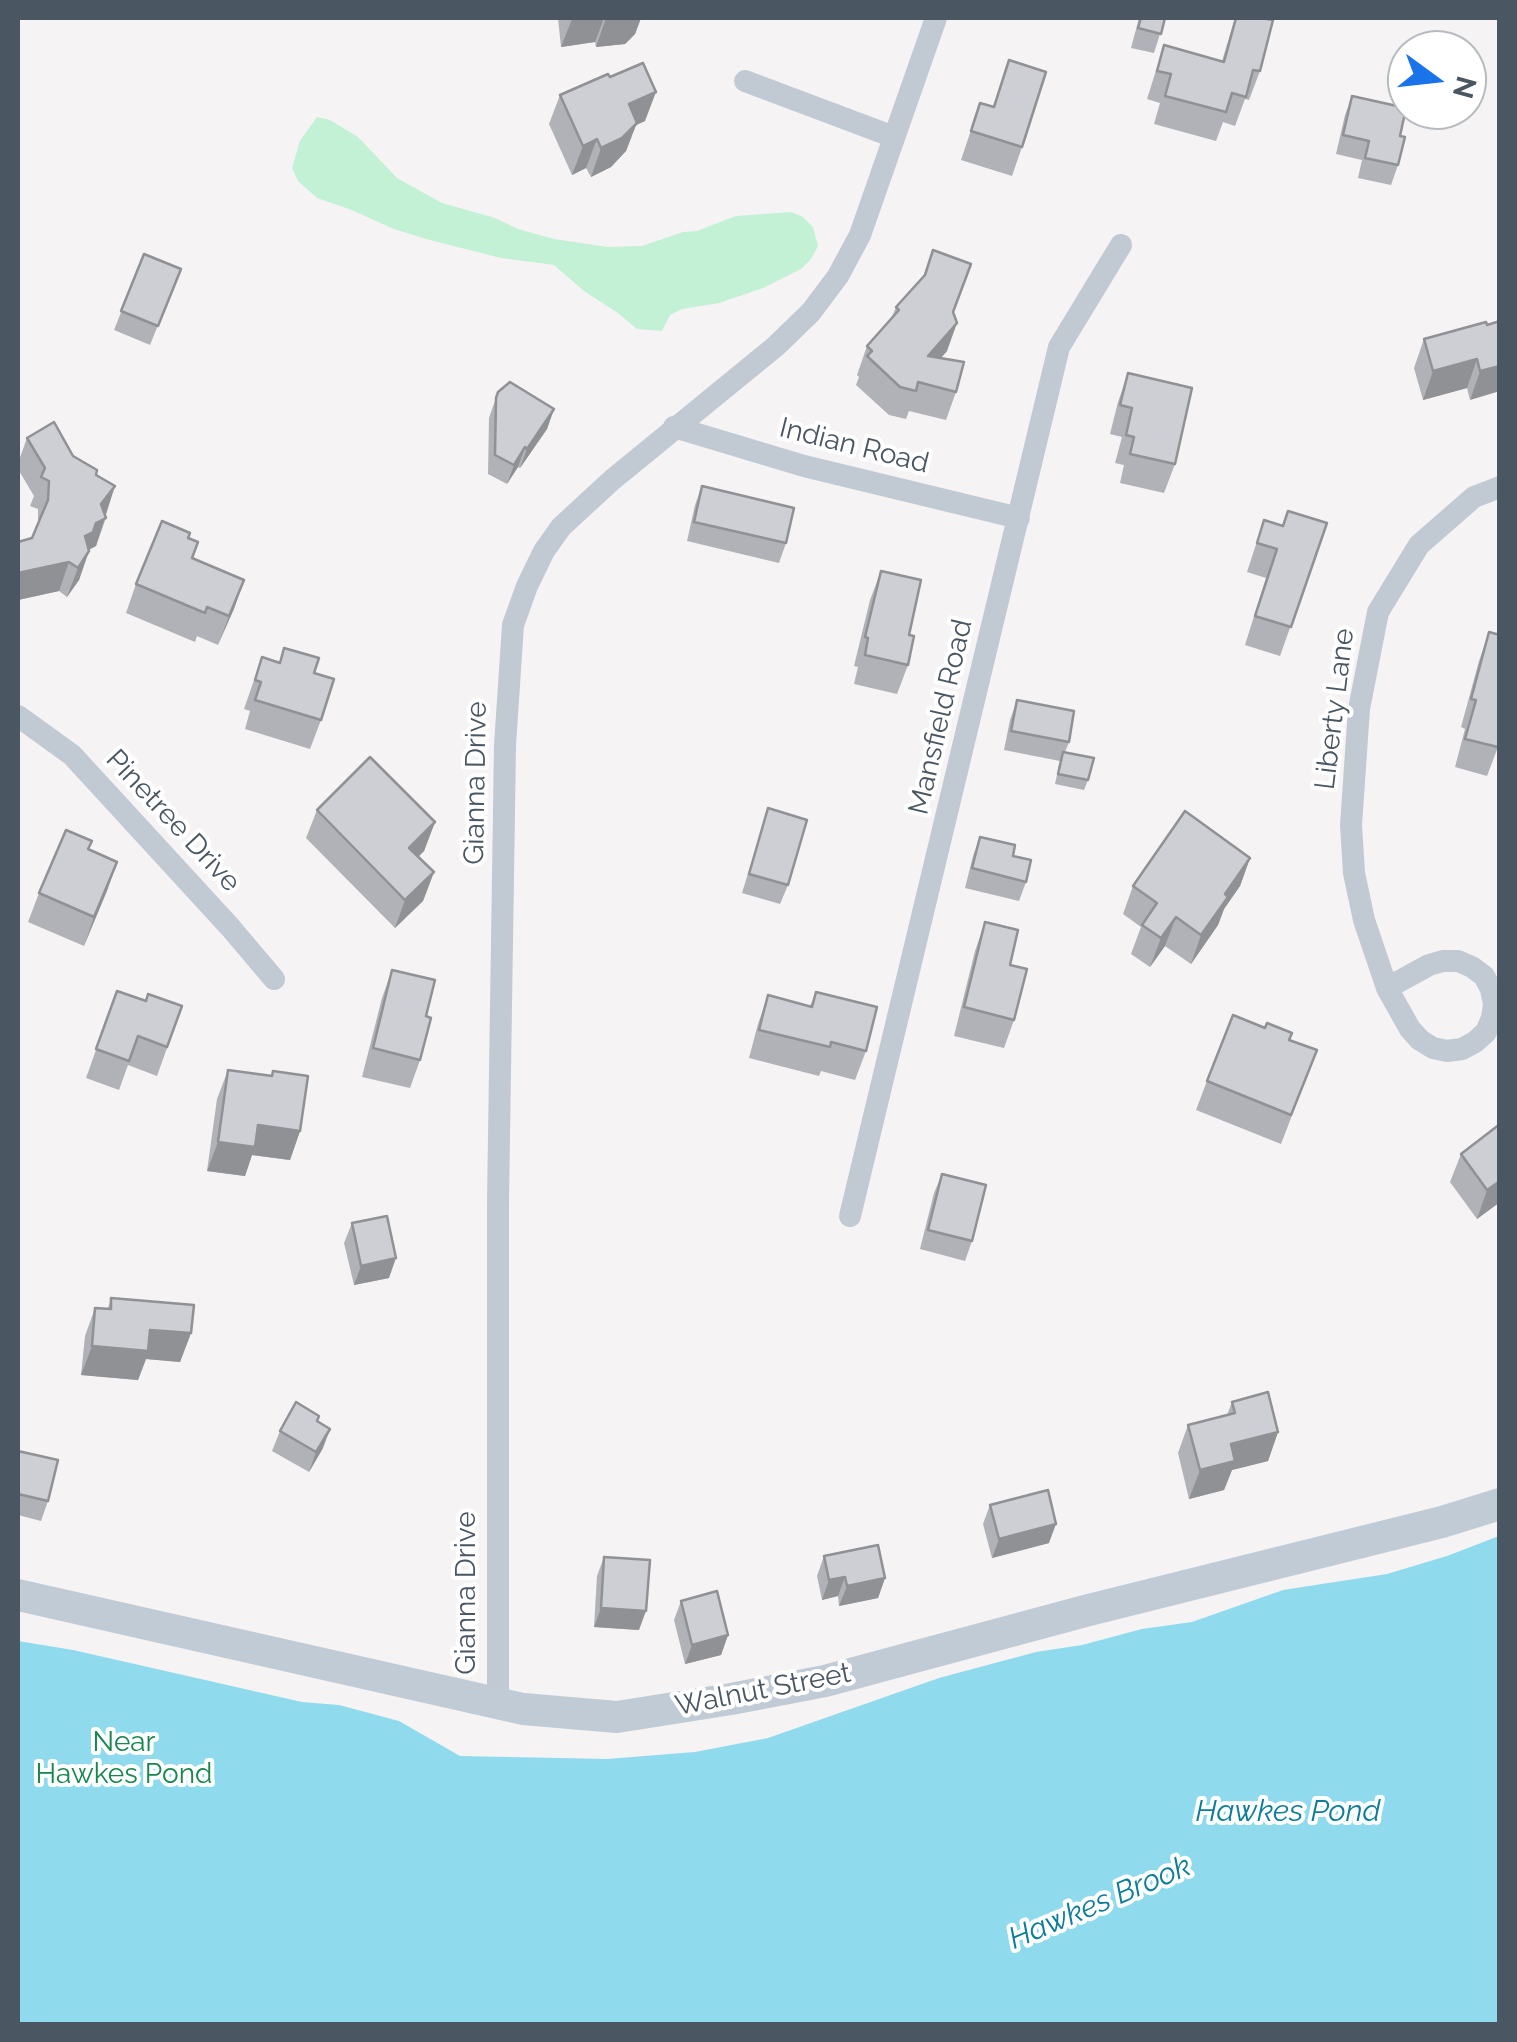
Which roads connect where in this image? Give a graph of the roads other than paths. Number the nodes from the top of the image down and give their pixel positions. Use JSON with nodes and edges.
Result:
{"nodes":[{"id":1,"x":936,"y":18,"type":"edge"},
{"id":2,"x":745,"y":81,"type":"dead end"},
{"id":3,"x":894,"y":136,"type":"junction"},
{"id":4,"x":1121,"y":245,"type":"dead end"},
{"id":5,"x":674,"y":427,"type":"junction"},
{"id":6,"x":1500,"y":487,"type":"edge"},
{"id":7,"x":1019,"y":518,"type":"junction"},
{"id":8,"x":18,"y":716,"type":"edge"},
{"id":9,"x":274,"y":979,"type":"dead end"},
{"id":10,"x":1387,"y":988,"type":"junction"},
{"id":11,"x":850,"y":1216,"type":"dead end"},
{"id":12,"x":1500,"y":1504,"type":"edge"},
{"id":13,"x":18,"y":1595,"type":"edge"},
{"id":14,"x":498,"y":1703,"type":"junction"}],
"edges":[{"from":1,"to":3,"type":"street","name":"Gianna Drive"},
{"from":2,"to":3,"type":"street"},
{"from":3,"to":5,"type":"street","name":"Gianna Drive"},
{"from":4,"to":7,"type":"street","name":"Mansfield Road"},
{"from":5,"to":7,"type":"street","name":"Indian Road"},
{"from":5,"to":14,"type":"street","name":"Gianna Drive"},
{"from":6,"to":10,"type":"street","name":"Liberty Lane"},
{"from":7,"to":11,"type":"street","name":"Mansfield Road"},
{"from":8,"to":9,"type":"street","name":"Pinetree Drive"},
{"from":10,"to":10,"type":"street","name":"Liberty Lane"},
{"from":12,"to":14,"type":"main road","name":"Walnut Street"},
{"from":13,"to":14,"type":"main road","name":"Walnut Street"}]}
